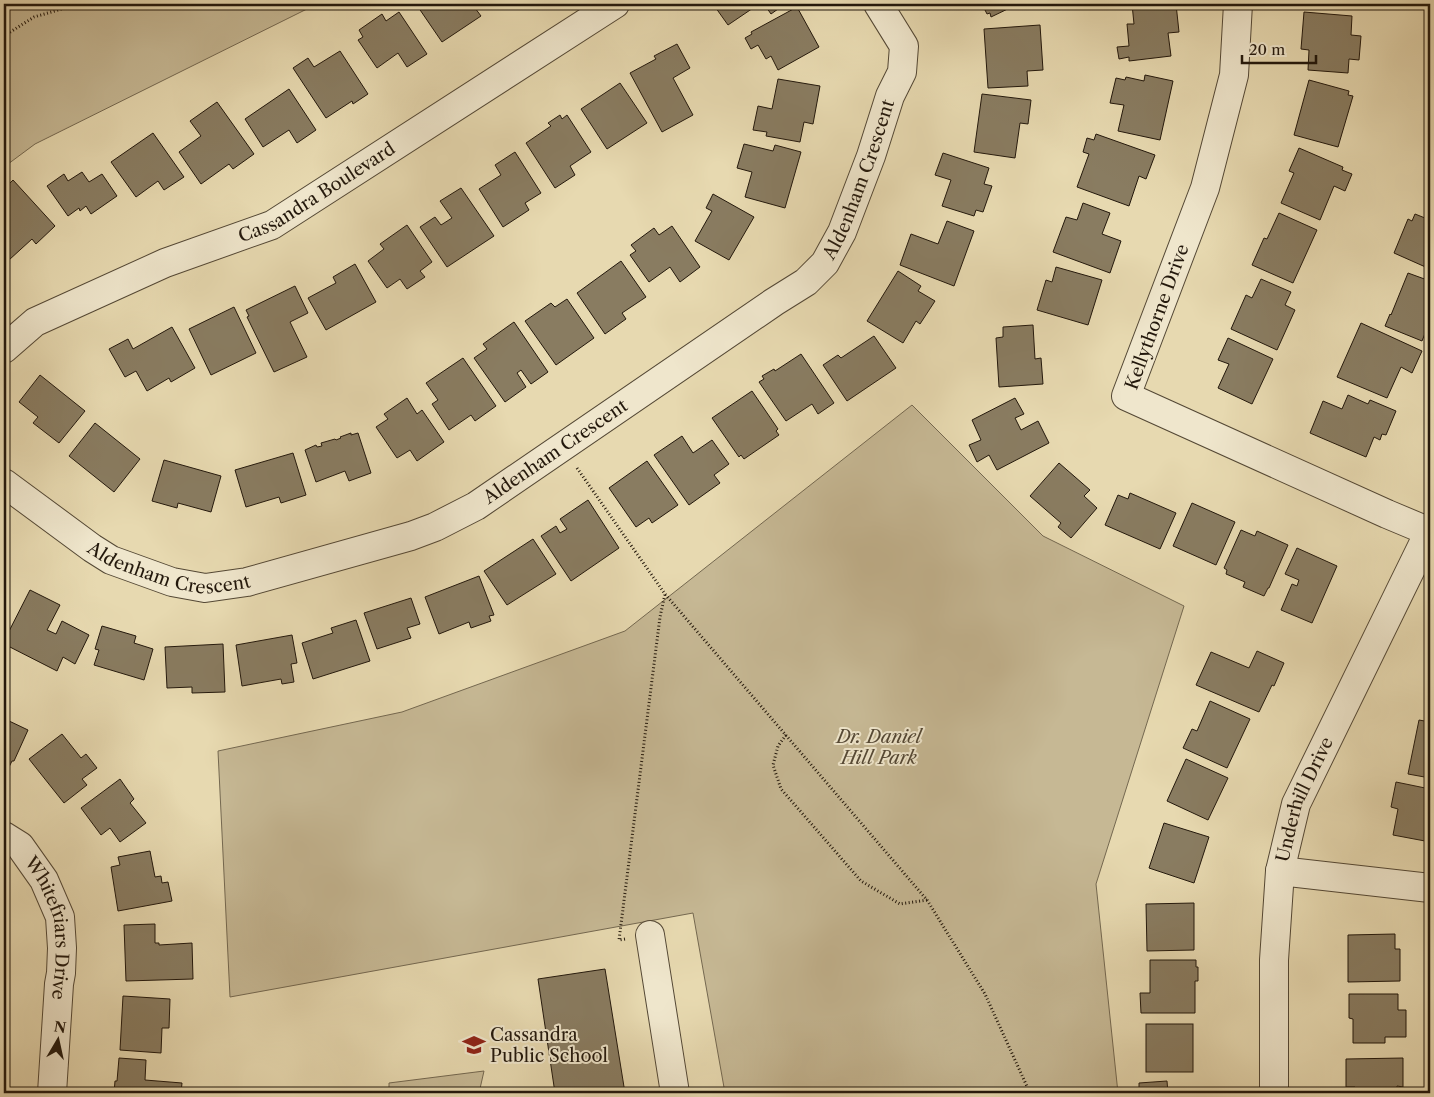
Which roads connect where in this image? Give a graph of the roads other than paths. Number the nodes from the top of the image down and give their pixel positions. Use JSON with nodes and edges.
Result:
{"nodes":[{"id":1,"x":615,"y":4,"type":"edge"},
{"id":2,"x":878,"y":4,"type":"edge"},
{"id":3,"x":1238,"y":4,"type":"edge"},
{"id":4,"x":4,"y":349,"type":"edge"},
{"id":5,"x":4,"y":483,"type":"edge"},
{"id":6,"x":1430,"y":532,"type":"edge"},
{"id":7,"x":4,"y":836,"type":"edge"},
{"id":8,"x":1280,"y":871,"type":"junction"},
{"id":9,"x":1430,"y":888,"type":"edge"},
{"id":10,"x":650,"y":935,"type":"road end"},
{"id":11,"x":52,"y":1093,"type":"edge"},
{"id":12,"x":675,"y":1093,"type":"edge"},
{"id":13,"x":1274,"y":1093,"type":"edge"}],
"edges":[{"from":1,"to":4,"type":"street","name":"Cassandra Boulevard"},
{"from":2,"to":5,"type":"street","name":"Aldenham Crescent"},
{"from":3,"to":6,"type":"street","name":"Kellythorne Drive"},
{"from":6,"to":8,"type":"street","name":"Underhill Drive"},
{"from":7,"to":11,"type":"street","name":"Whitefriars Drive"},
{"from":8,"to":9,"type":"street"},
{"from":8,"to":13,"type":"street","name":"Underhill Drive"},
{"from":10,"to":12,"type":"street"}]}
